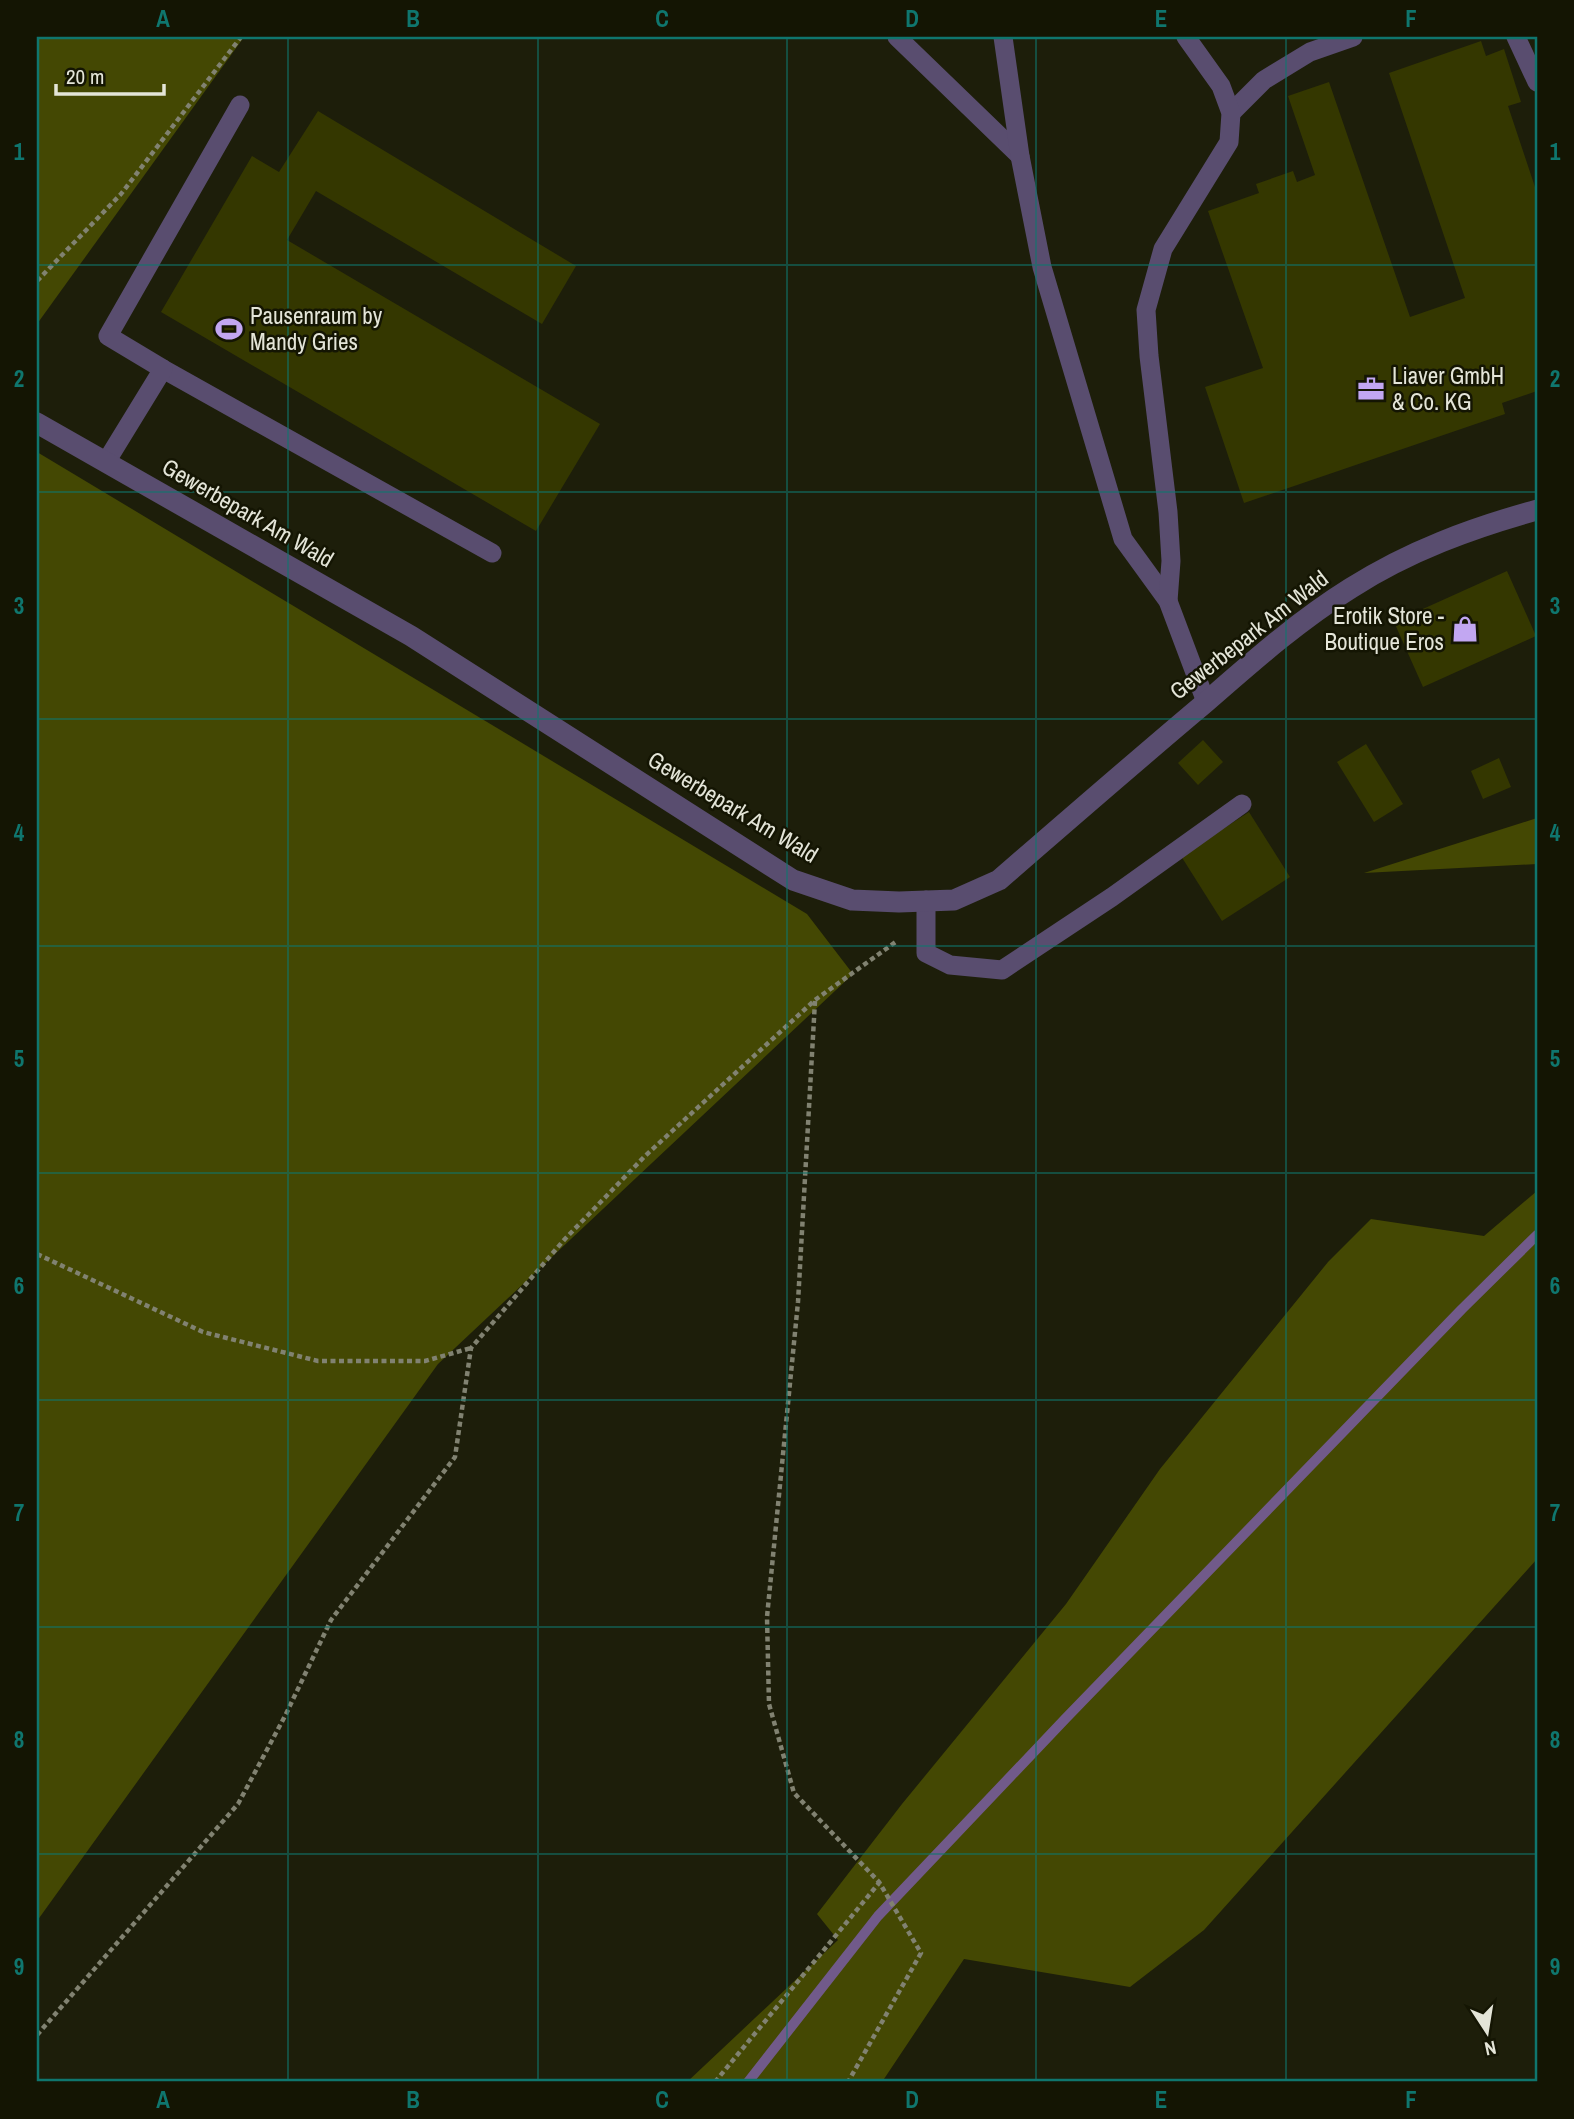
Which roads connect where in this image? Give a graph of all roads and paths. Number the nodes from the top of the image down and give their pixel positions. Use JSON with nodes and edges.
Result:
{"nodes":[{"id":1,"x":241,"y":37,"type":"edge"},
{"id":2,"x":897,"y":37,"type":"edge"},
{"id":3,"x":1003,"y":37,"type":"edge"},
{"id":4,"x":1186,"y":37,"type":"edge"},
{"id":5,"x":1353,"y":37,"type":"edge"},
{"id":6,"x":1516,"y":37,"type":"edge"},
{"id":7,"x":1537,"y":82,"type":"edge"},
{"id":8,"x":240,"y":105,"type":"dead end"},
{"id":9,"x":1231,"y":113,"type":"junction"},
{"id":10,"x":1020,"y":156,"type":"junction"},
{"id":11,"x":37,"y":281,"type":"edge"},
{"id":12,"x":163,"y":369,"type":"junction"},
{"id":13,"x":37,"y":423,"type":"edge"},
{"id":14,"x":106,"y":462,"type":"junction"},
{"id":15,"x":1537,"y":510,"type":"edge"},
{"id":16,"x":492,"y":552,"type":"dead end"},
{"id":17,"x":1168,"y":601,"type":"junction"},
{"id":18,"x":1206,"y":702,"type":"junction"},
{"id":19,"x":1242,"y":804,"type":"dead end"},
{"id":20,"x":926,"y":900,"type":"junction"},
{"id":21,"x":899,"y":902,"type":"junction"},
{"id":22,"x":815,"y":1000,"type":"junction"},
{"id":23,"x":37,"y":1254,"type":"edge"},
{"id":24,"x":471,"y":1348,"type":"junction"},
{"id":25,"x":879,"y":1882,"type":"junction"},
{"id":26,"x":37,"y":2035,"type":"edge"},
{"id":27,"x":715,"y":2082,"type":"edge"},
{"id":28,"x":848,"y":2082,"type":"edge"}],
"edges":[{"from":1,"to":11,"type":"path"},
{"from":2,"to":10,"type":"lane"},
{"from":3,"to":10,"type":"lane"},
{"from":4,"to":9,"type":"lane"},
{"from":5,"to":9,"type":"lane"},
{"from":6,"to":7,"type":"lane"},
{"from":8,"to":12,"type":"lane"},
{"from":9,"to":17,"type":"lane"},
{"from":10,"to":17,"type":"lane"},
{"from":12,"to":14,"type":"lane"},
{"from":12,"to":16,"type":"lane"},
{"from":13,"to":14,"type":"street","name":"Gewerbepark Am Wald"},
{"from":14,"to":21,"type":"street","name":"Gewerbepark Am Wald"},
{"from":15,"to":18,"type":"street","name":"Gewerbepark Am Wald"},
{"from":17,"to":18,"type":"lane"},
{"from":18,"to":20,"type":"street","name":"Gewerbepark Am Wald"},
{"from":19,"to":20,"type":"lane"},
{"from":20,"to":21,"type":"street","name":"Gewerbepark Am Wald"},
{"from":21,"to":22,"type":"path"},
{"from":22,"to":24,"type":"path"},
{"from":22,"to":25,"type":"path"},
{"from":23,"to":24,"type":"path"},
{"from":24,"to":26,"type":"path"},
{"from":25,"to":27,"type":"path"},
{"from":25,"to":28,"type":"path"}]}
